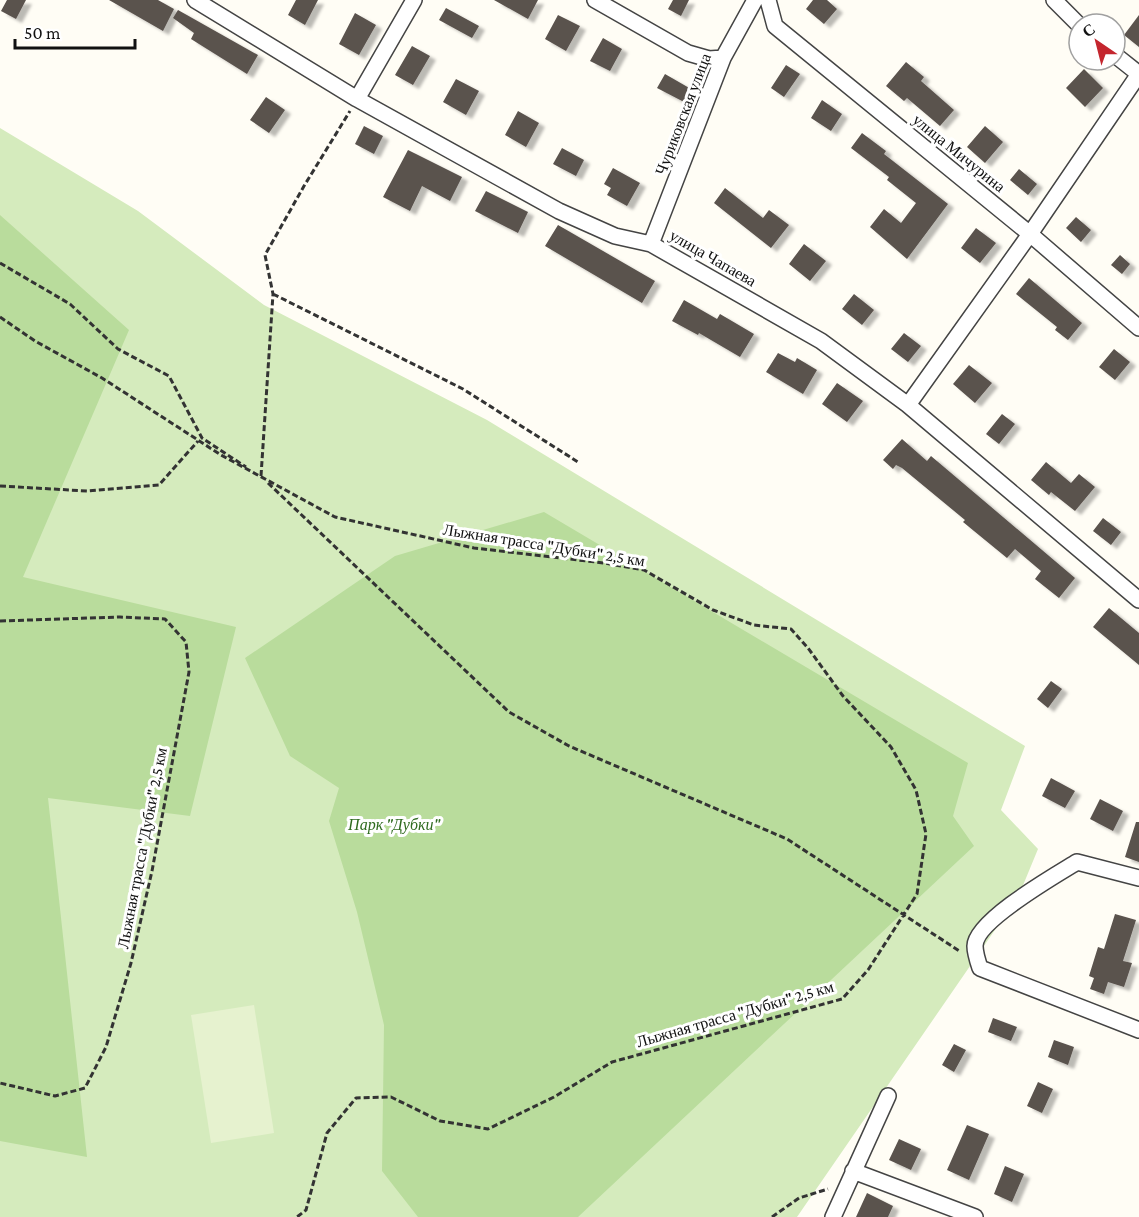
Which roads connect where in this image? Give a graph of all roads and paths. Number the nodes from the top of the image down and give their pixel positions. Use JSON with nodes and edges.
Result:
{"nodes":[{"id":1,"x":195,"y":0,"type":"edge"},
{"id":2,"x":414,"y":0,"type":"edge"},
{"id":3,"x":595,"y":0,"type":"edge"},
{"id":4,"x":755,"y":0,"type":"edge"},
{"id":5,"x":768,"y":0,"type":"edge"},
{"id":6,"x":1054,"y":0,"type":"edge"},
{"id":7,"x":1067,"y":13,"type":"edge"},
{"id":8,"x":723,"y":58,"type":"junction"},
{"id":9,"x":1127,"y":64,"type":"edge"},
{"id":10,"x":1139,"y":74,"type":"edge"},
{"id":11,"x":357,"y":99,"type":"junction"},
{"id":12,"x":1029,"y":234,"type":"junction"},
{"id":13,"x":651,"y":244,"type":"junction"},
{"id":14,"x":0,"y":262,"type":"edge"},
{"id":15,"x":273,"y":294,"type":"junction"},
{"id":16,"x":0,"y":317,"type":"edge"},
{"id":17,"x":1139,"y":328,"type":"edge"},
{"id":18,"x":908,"y":405,"type":"junction"},
{"id":19,"x":200,"y":439,"type":"junction"},
{"id":20,"x":578,"y":462,"type":"dead end"},
{"id":21,"x":262,"y":478,"type":"junction"},
{"id":22,"x":0,"y":486,"type":"edge"},
{"id":23,"x":1139,"y":600,"type":"edge"},
{"id":24,"x":0,"y":621,"type":"edge"},
{"id":25,"x":1139,"y":878,"type":"edge"},
{"id":26,"x":904,"y":914,"type":"junction"},
{"id":27,"x":980,"y":969,"type":"junction"},
{"id":28,"x":1139,"y":1030,"type":"edge"},
{"id":29,"x":0,"y":1083,"type":"edge"},
{"id":30,"x":888,"y":1096,"type":"dead end"},
{"id":31,"x":850,"y":1177,"type":"junction"},
{"id":32,"x":297,"y":1217,"type":"edge"},
{"id":33,"x":772,"y":1217,"type":"edge"},
{"id":34,"x":832,"y":1217,"type":"edge"},
{"id":35,"x":975,"y":1217,"type":"edge"}],
"edges":[{"from":1,"to":11,"type":"street","name":"улица Чапаева"},
{"from":2,"to":11,"type":"street"},
{"from":3,"to":8,"type":"street"},
{"from":4,"to":8,"type":"street","name":"Чуриковская улица"},
{"from":5,"to":12,"type":"street","name":"улица Мичурина"},
{"from":6,"to":7,"type":"street"},
{"from":8,"to":13,"type":"street","name":"Чуриковская улица"},
{"from":9,"to":10,"type":"street"},
{"from":10,"to":12,"type":"street"},
{"from":11,"to":13,"type":"street","name":"улица Чапаева"},
{"from":11,"to":15,"type":"path"},
{"from":12,"to":17,"type":"street","name":"улица Мичурина"},
{"from":12,"to":18,"type":"street"},
{"from":13,"to":18,"type":"street","name":"улица Чапаева"},
{"from":14,"to":19,"type":"path"},
{"from":15,"to":20,"type":"path"},
{"from":15,"to":21,"type":"path"},
{"from":16,"to":19,"type":"path"},
{"from":18,"to":23,"type":"street","name":"улица Чапаева"},
{"from":19,"to":21,"type":"path"},
{"from":19,"to":22,"type":"path"},
{"from":21,"to":26,"type":"path"},
{"from":21,"to":26,"type":"path","name":"Лыжная трасса \"Дубки\" 2,5 км"},
{"from":24,"to":29,"type":"path","name":"Лыжная трасса \"Дубки\" 2,5 км"},
{"from":25,"to":27,"type":"street"},
{"from":26,"to":27,"type":"path"},
{"from":26,"to":32,"type":"path","name":"Лыжная трасса \"Дубки\" 2,5 км"},
{"from":27,"to":28,"type":"street"},
{"from":30,"to":31,"type":"street"},
{"from":31,"to":33,"type":"path"},
{"from":31,"to":34,"type":"street"},
{"from":31,"to":35,"type":"street"}]}
